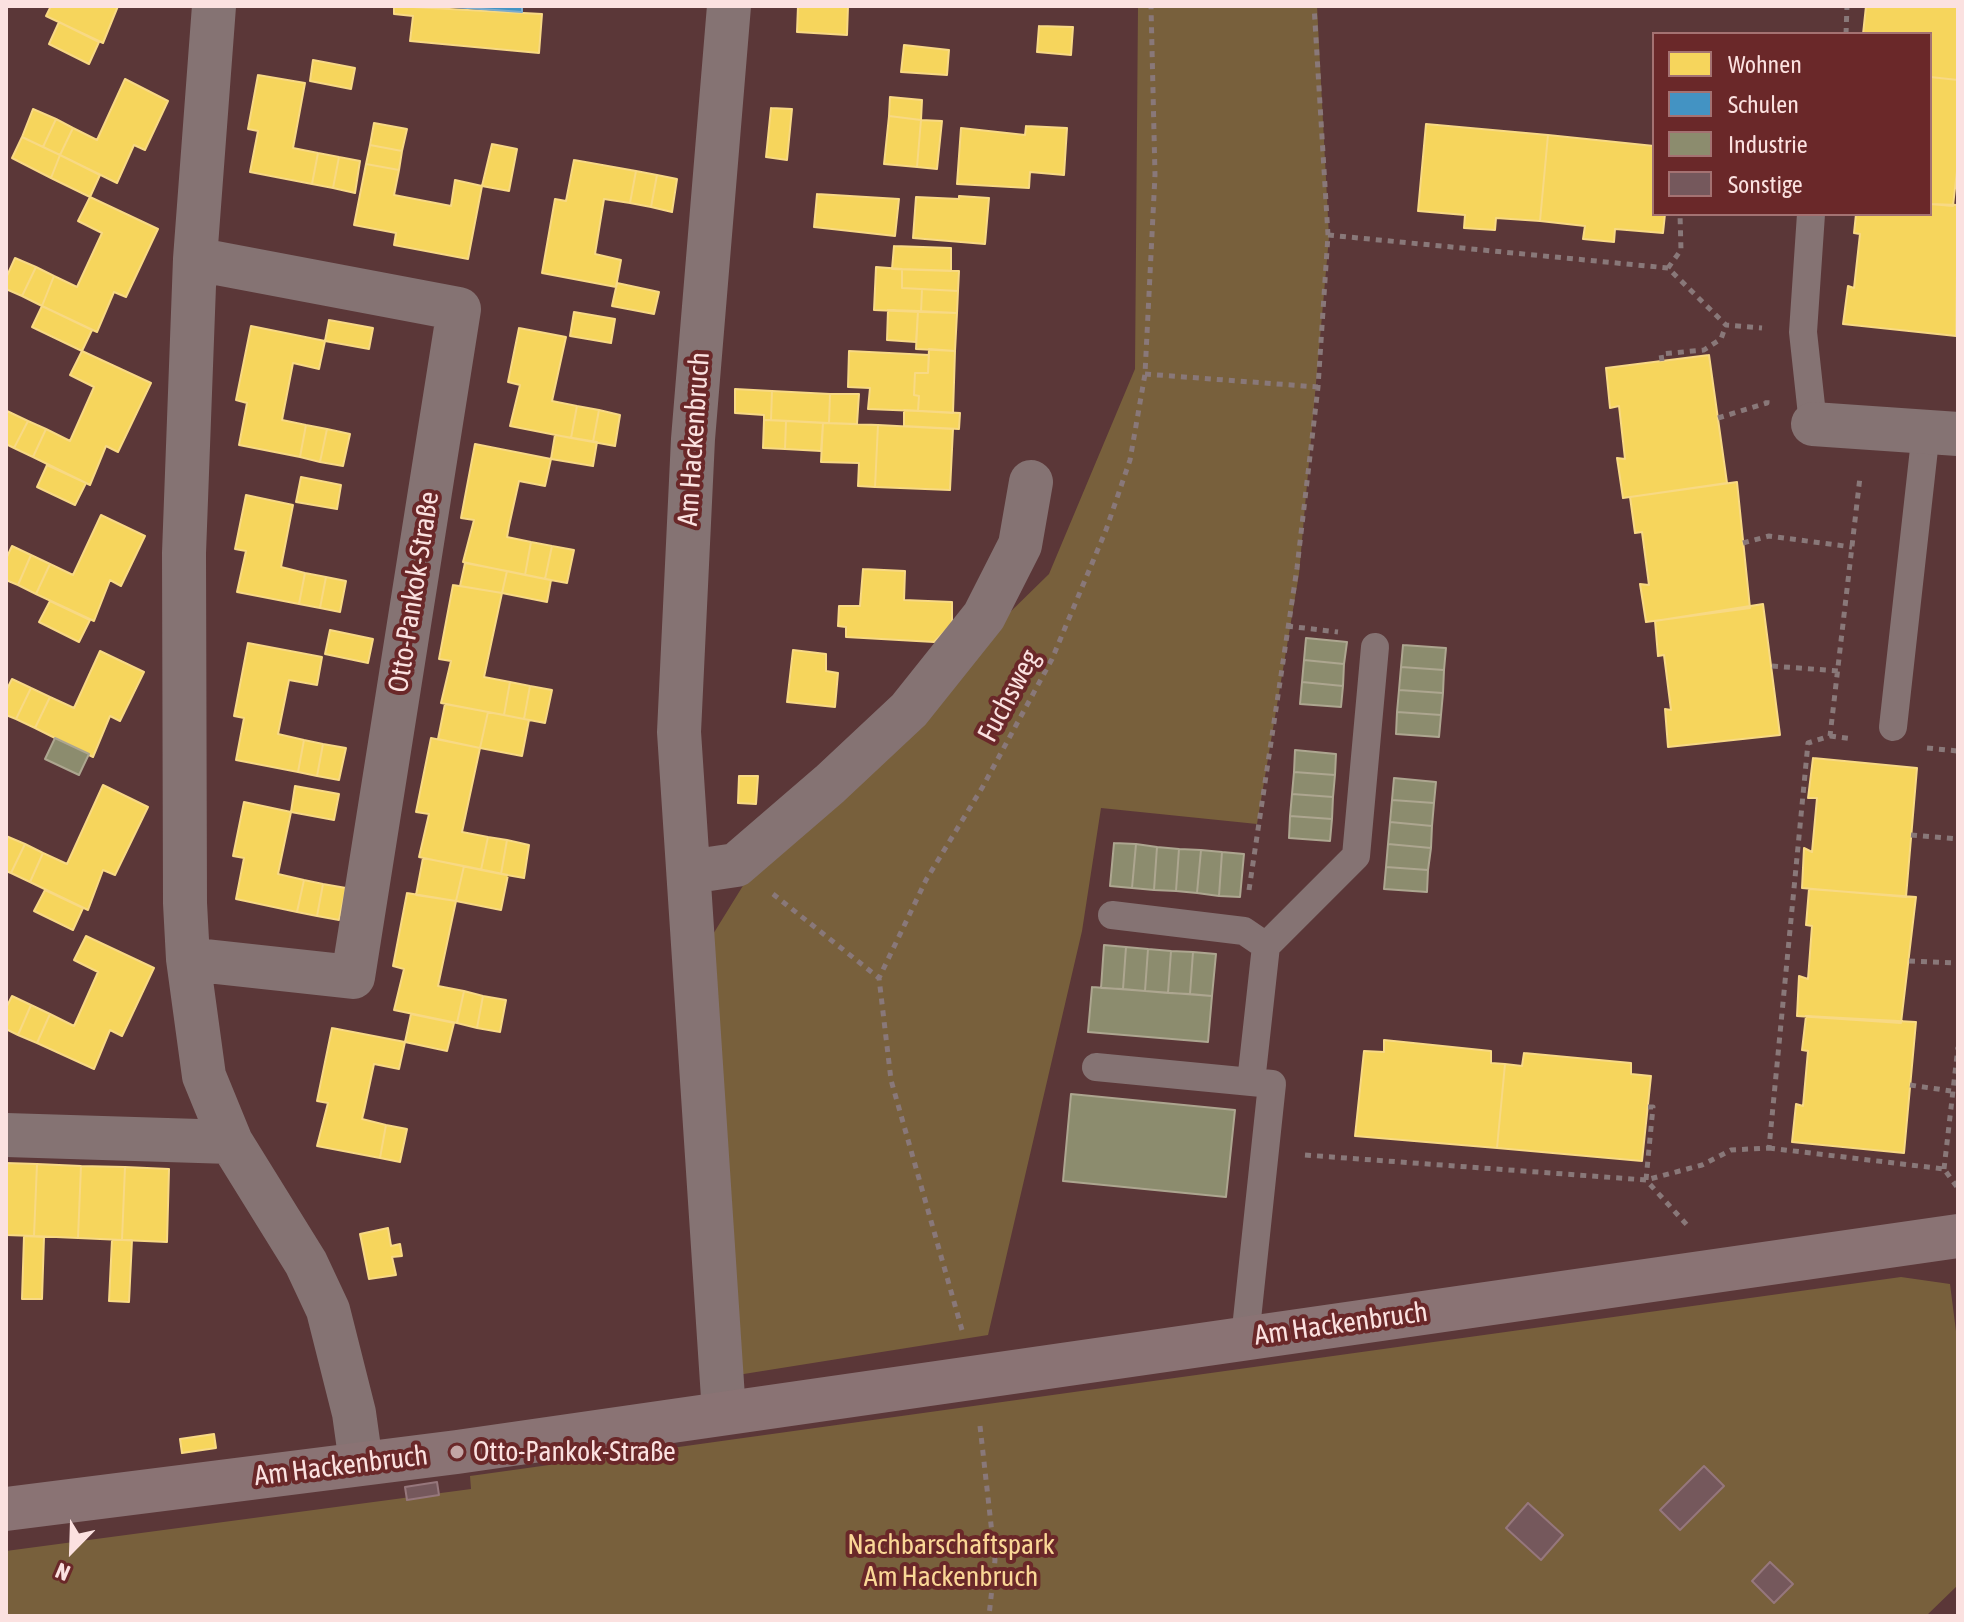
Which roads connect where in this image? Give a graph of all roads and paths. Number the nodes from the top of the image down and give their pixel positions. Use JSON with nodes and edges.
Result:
{"nodes":[{"id":1,"x":214,"y":6,"type":"edge"},
{"id":2,"x":729,"y":6,"type":"edge"},
{"id":3,"x":1151,"y":6,"type":"edge"},
{"id":4,"x":1314,"y":6,"type":"edge"},
{"id":5,"x":1847,"y":6,"type":"edge"},
{"id":6,"x":1846,"y":32,"type":"edge"},
{"id":7,"x":1680,"y":216,"type":"edge"},
{"id":8,"x":1811,"y":216,"type":"edge"},
{"id":9,"x":1328,"y":235,"type":"junction"},
{"id":10,"x":195,"y":259,"type":"junction"},
{"id":11,"x":1668,"y":268,"type":"junction"},
{"id":12,"x":1726,"y":325,"type":"junction"},
{"id":13,"x":1803,"y":332,"type":"junction"},
{"id":14,"x":1662,"y":361,"type":"dead end"},
{"id":15,"x":1145,"y":374,"type":"junction"},
{"id":16,"x":1318,"y":387,"type":"junction"},
{"id":17,"x":1768,"y":388,"type":"dead end"},
{"id":18,"x":1767,"y":403,"type":"junction"},
{"id":19,"x":1718,"y":418,"type":"dead end"},
{"id":20,"x":1766,"y":418,"type":"dead end"},
{"id":21,"x":1813,"y":424,"type":"joint"},
{"id":22,"x":1942,"y":432,"type":"edge"},
{"id":23,"x":1861,"y":464,"type":"dead end"},
{"id":24,"x":1031,"y":482,"type":"dead end"},
{"id":25,"x":1743,"y":543,"type":"dead end"},
{"id":26,"x":1852,"y":547,"type":"junction"},
{"id":27,"x":1375,"y":647,"type":"dead end"},
{"id":28,"x":1772,"y":666,"type":"dead end"},
{"id":29,"x":1839,"y":671,"type":"junction"},
{"id":30,"x":1893,"y":727,"type":"dead end"},
{"id":31,"x":1911,"y":835,"type":"dead end"},
{"id":32,"x":1958,"y":839,"type":"edge"},
{"id":33,"x":736,"y":865,"type":"junction"},
{"id":34,"x":689,"y":872,"type":"junction"},
{"id":35,"x":1112,"y":915,"type":"dead end"},
{"id":36,"x":1255,"y":938,"type":"junction"},
{"id":37,"x":188,"y":959,"type":"junction"},
{"id":38,"x":1909,"y":961,"type":"dead end"},
{"id":39,"x":1958,"y":963,"type":"edge"},
{"id":40,"x":879,"y":978,"type":"junction"},
{"id":41,"x":1958,"y":1047,"type":"edge"},
{"id":42,"x":1096,"y":1067,"type":"dead end"},
{"id":43,"x":1251,"y":1082,"type":"junction"},
{"id":44,"x":1910,"y":1085,"type":"dead end"},
{"id":45,"x":1951,"y":1091,"type":"junction"},
{"id":46,"x":1648,"y":1107,"type":"dead end"},
{"id":47,"x":6,"y":1135,"type":"edge"},
{"id":48,"x":231,"y":1142,"type":"junction"},
{"id":49,"x":1769,"y":1148,"type":"junction"},
{"id":50,"x":1266,"y":1152,"type":"junction"},
{"id":51,"x":1944,"y":1169,"type":"junction"},
{"id":52,"x":1646,"y":1180,"type":"junction"},
{"id":53,"x":1958,"y":1188,"type":"edge"},
{"id":54,"x":1958,"y":1236,"type":"edge"},
{"id":55,"x":1728,"y":1269,"type":"junction"},
{"id":56,"x":1245,"y":1338,"type":"junction"},
{"id":57,"x":977,"y":1377,"type":"junction"},
{"id":58,"x":724,"y":1413,"type":"junction"},
{"id":59,"x":361,"y":1463,"type":"junction"},
{"id":60,"x":6,"y":1509,"type":"edge"},
{"id":61,"x":989,"y":1616,"type":"edge"}],
"edges":[{"from":1,"to":10,"type":"street"},
{"from":2,"to":34,"type":"street","name":"Am Hackenbruch"},
{"from":3,"to":15,"type":"path","name":"Fuchsweg"},
{"from":4,"to":9,"type":"path"},
{"from":5,"to":6,"type":"path"},
{"from":7,"to":11,"type":"path"},
{"from":8,"to":13,"type":"lane"},
{"from":9,"to":11,"type":"path"},
{"from":9,"to":16,"type":"path"},
{"from":10,"to":37,"type":"street"},
{"from":10,"to":37,"type":"street","name":"Otto-Pankok-Straße"},
{"from":11,"to":12,"type":"path"},
{"from":12,"to":13,"type":"path"},
{"from":12,"to":14,"type":"path"},
{"from":13,"to":21,"type":"lane"},
{"from":15,"to":16,"type":"path"},
{"from":15,"to":40,"type":"path","name":"Fuchsweg"},
{"from":16,"to":36,"type":"path"},
{"from":17,"to":18,"type":"path"},
{"from":18,"to":19,"type":"path"},
{"from":18,"to":20,"type":"path"},
{"from":21,"to":22,"type":"street"},
{"from":22,"to":30,"type":"lane"},
{"from":23,"to":26,"type":"path"},
{"from":24,"to":33,"type":"street"},
{"from":25,"to":26,"type":"path"},
{"from":26,"to":29,"type":"path"},
{"from":27,"to":36,"type":"lane"},
{"from":28,"to":29,"type":"path"},
{"from":29,"to":49,"type":"path"},
{"from":31,"to":32,"type":"path"},
{"from":33,"to":34,"type":"street"},
{"from":33,"to":40,"type":"path"},
{"from":34,"to":58,"type":"street","name":"Am Hackenbruch"},
{"from":35,"to":36,"type":"lane"},
{"from":36,"to":43,"type":"lane"},
{"from":37,"to":48,"type":"street"},
{"from":38,"to":39,"type":"path"},
{"from":40,"to":57,"type":"path"},
{"from":41,"to":45,"type":"path"},
{"from":42,"to":43,"type":"lane"},
{"from":43,"to":50,"type":"lane"},
{"from":44,"to":45,"type":"path"},
{"from":45,"to":51,"type":"path"},
{"from":46,"to":52,"type":"path"},
{"from":47,"to":48,"type":"street"},
{"from":48,"to":59,"type":"street"},
{"from":49,"to":51,"type":"path"},
{"from":49,"to":52,"type":"path"},
{"from":50,"to":52,"type":"path"},
{"from":50,"to":56,"type":"lane"},
{"from":51,"to":53,"type":"path"},
{"from":52,"to":55,"type":"path"},
{"from":54,"to":55,"type":"street","name":"Am Hackenbruch"},
{"from":55,"to":56,"type":"street","name":"Am Hackenbruch"},
{"from":56,"to":57,"type":"street","name":"Am Hackenbruch"},
{"from":57,"to":58,"type":"street","name":"Am Hackenbruch"},
{"from":57,"to":61,"type":"path"},
{"from":58,"to":59,"type":"street","name":"Am Hackenbruch"},
{"from":59,"to":60,"type":"street","name":"Am Hackenbruch"}]}
